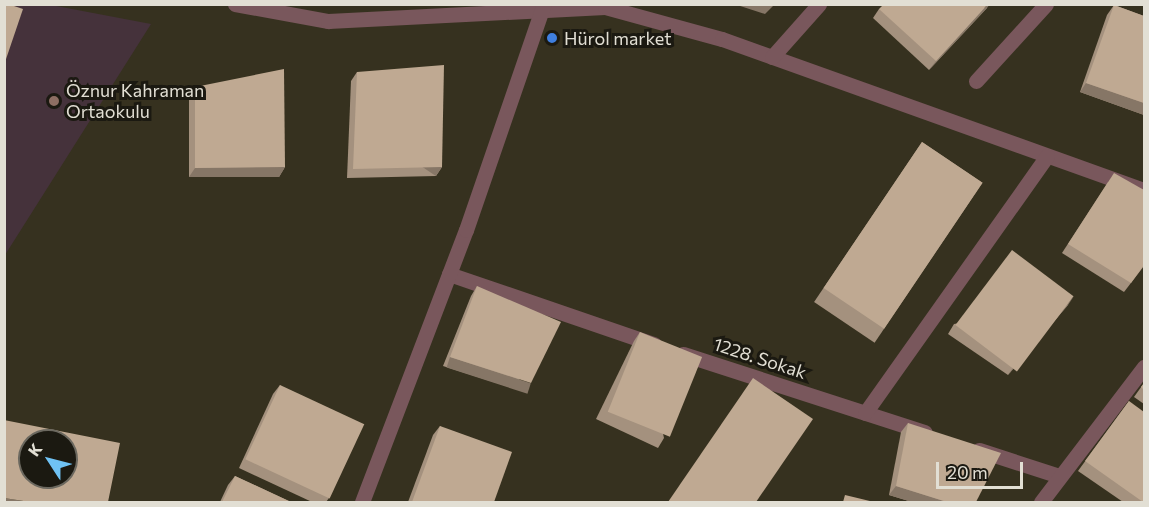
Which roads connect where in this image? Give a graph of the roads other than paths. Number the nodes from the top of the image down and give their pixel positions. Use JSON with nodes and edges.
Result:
{"nodes":[{"id":1,"x":235,"y":4,"type":"edge"},
{"id":2,"x":819,"y":4,"type":"edge"},
{"id":3,"x":1046,"y":4,"type":"edge"},
{"id":4,"x":606,"y":6,"type":"edge"},
{"id":5,"x":263,"y":7,"type":"edge"},
{"id":6,"x":543,"y":7,"type":"edge"},
{"id":7,"x":772,"y":57,"type":"junction"},
{"id":8,"x":976,"y":81,"type":"dead end"},
{"id":9,"x":1047,"y":156,"type":"junction"},
{"id":10,"x":1144,"y":190,"type":"edge"},
{"id":11,"x":449,"y":274,"type":"junction"},
{"id":12,"x":1144,"y":367,"type":"edge"},
{"id":13,"x":865,"y":413,"type":"junction"},
{"id":14,"x":940,"y":437,"type":"edge"},
{"id":15,"x":962,"y":444,"type":"edge"},
{"id":16,"x":1059,"y":476,"type":"junction"},
{"id":17,"x":362,"y":502,"type":"edge"},
{"id":18,"x":1041,"y":502,"type":"edge"}],
"edges":[{"from":1,"to":5,"type":"street"},
{"from":2,"to":7,"type":"street"},
{"from":3,"to":8,"type":"street"},
{"from":4,"to":6,"type":"street"},
{"from":4,"to":7,"type":"street"},
{"from":5,"to":6,"type":"street"},
{"from":6,"to":11,"type":"street"},
{"from":7,"to":9,"type":"street"},
{"from":9,"to":10,"type":"street"},
{"from":9,"to":13,"type":"street"},
{"from":11,"to":13,"type":"street","name":"1228. Sokak"},
{"from":11,"to":17,"type":"street"},
{"from":12,"to":16,"type":"street"},
{"from":13,"to":14,"type":"street","name":"1228. Sokak"},
{"from":15,"to":16,"type":"street"},
{"from":16,"to":18,"type":"street"}]}
